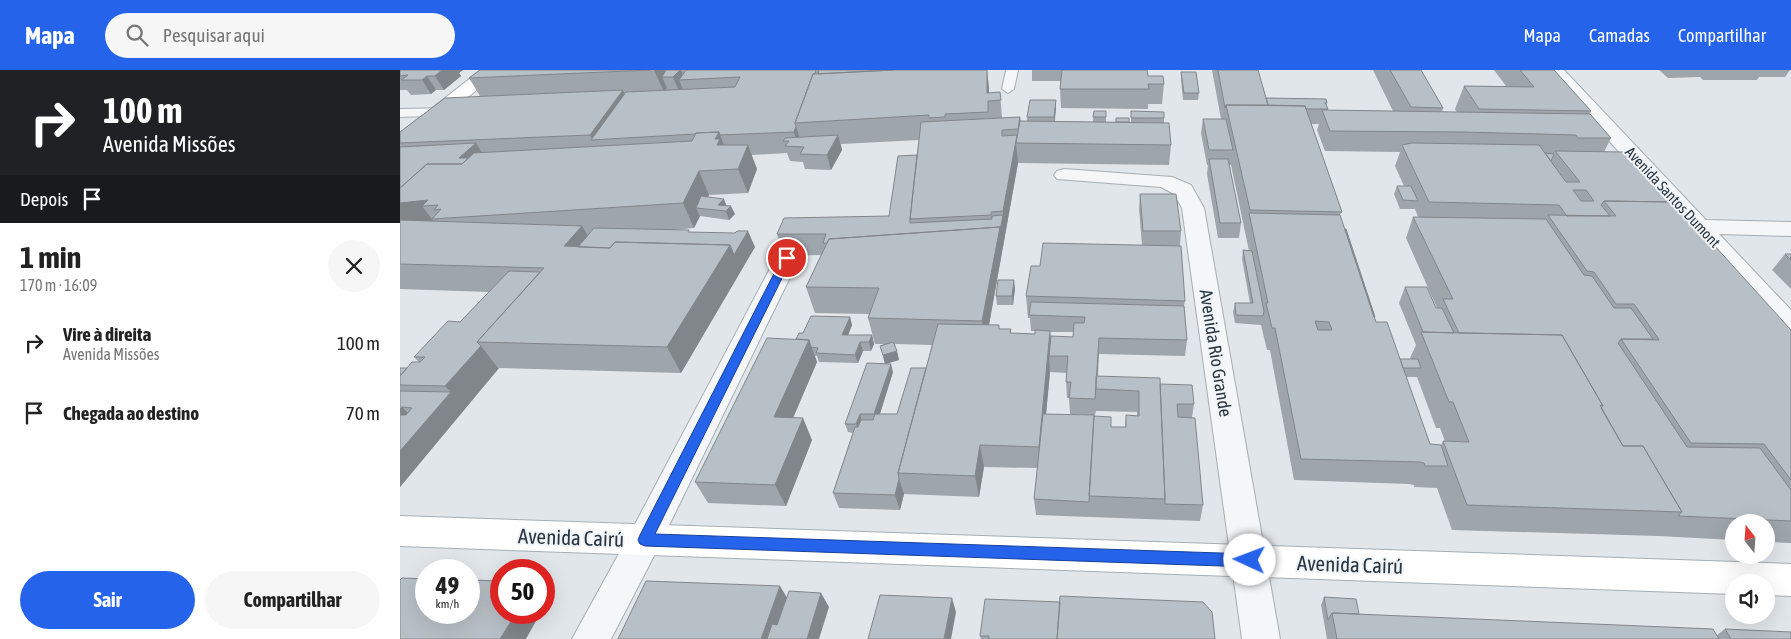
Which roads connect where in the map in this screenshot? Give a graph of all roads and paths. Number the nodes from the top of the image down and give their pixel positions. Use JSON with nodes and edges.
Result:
{"nodes":[{"id":1,"x":492,"y":70,"type":"edge"},
{"id":2,"x":1012,"y":70,"type":"edge"},
{"id":3,"x":1554,"y":70,"type":"edge"},
{"id":4,"x":1008,"y":89,"type":"dead end"},
{"id":5,"x":439,"y":112,"type":"junction"},
{"id":6,"x":467,"y":112,"type":"edge"},
{"id":7,"x":400,"y":113,"type":"edge"},
{"id":8,"x":400,"y":144,"type":"edge"},
{"id":9,"x":1064,"y":175,"type":"dead end"},
{"id":10,"x":1701,"y":227,"type":"junction"},
{"id":11,"x":1791,"y":229,"type":"edge"},
{"id":12,"x":787,"y":258,"type":"dead end"},
{"id":13,"x":1791,"y":326,"type":"edge"},
{"id":14,"x":400,"y":531,"type":"edge"},
{"id":15,"x":645,"y":540,"type":"junction"},
{"id":16,"x":1250,"y":560,"type":"junction"},
{"id":17,"x":1791,"y":580,"type":"edge"},
{"id":18,"x":592,"y":639,"type":"edge"},
{"id":19,"x":1261,"y":639,"type":"edge"}],
"edges":[{"from":1,"to":5,"type":"main road"},
{"from":2,"to":4,"type":"lane"},
{"from":3,"to":10,"type":"street","name":"Avenida Santos Dumont"},
{"from":5,"to":6,"type":"lane"},
{"from":5,"to":7,"type":"lane"},
{"from":5,"to":8,"type":"main road"},
{"from":9,"to":16,"type":"street","name":"Avenida Rio Grande"},
{"from":10,"to":11,"type":"street"},
{"from":10,"to":13,"type":"street","name":"Avenida Santos Dumont"},
{"from":12,"to":15,"type":"street"},
{"from":14,"to":15,"type":"main road","name":"Avenida Cairú"},
{"from":15,"to":16,"type":"main road","name":"Avenida Cairú"},
{"from":15,"to":18,"type":"street"},
{"from":16,"to":17,"type":"main road","name":"Avenida Cairú"},
{"from":16,"to":19,"type":"street","name":"Avenida Rio Grande"}]}
